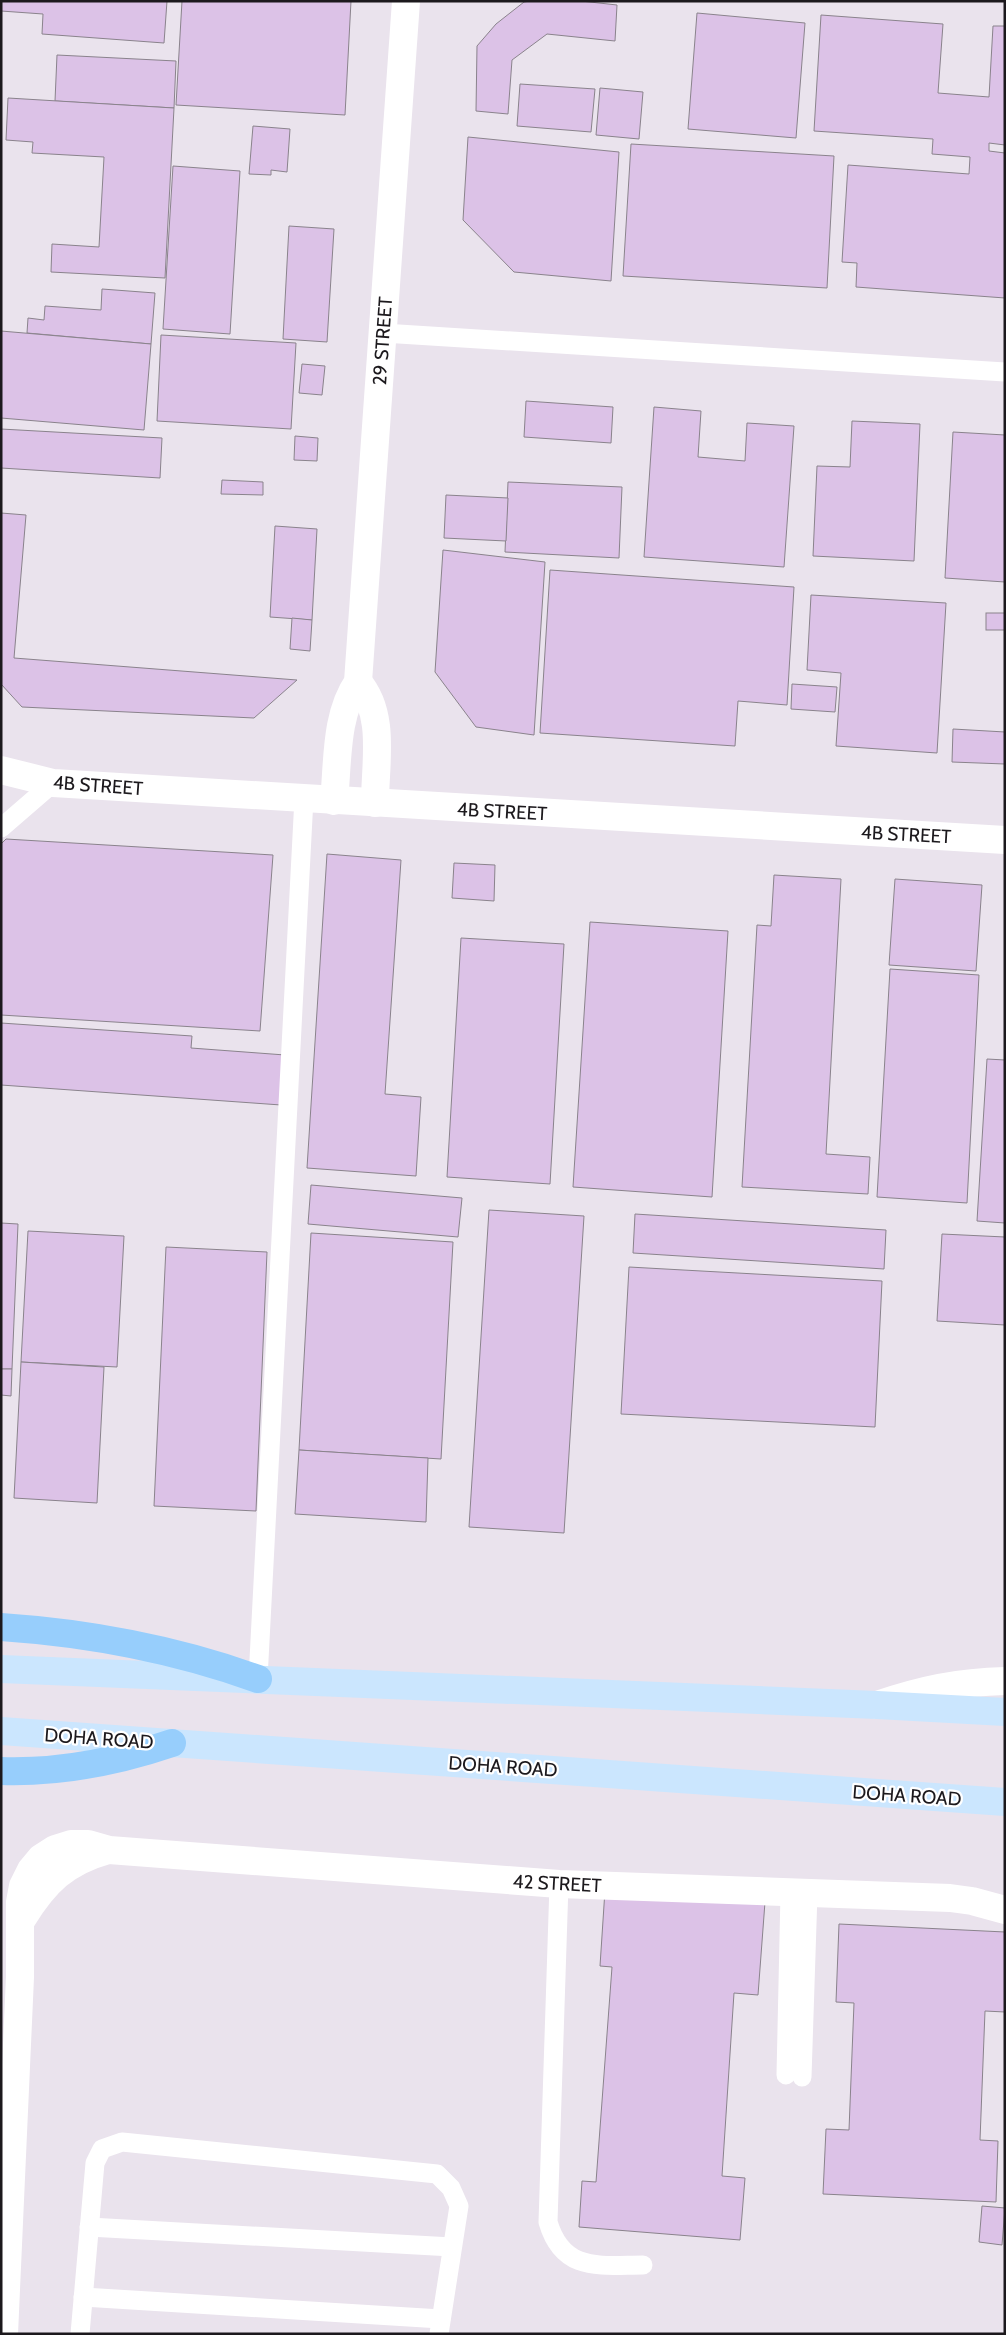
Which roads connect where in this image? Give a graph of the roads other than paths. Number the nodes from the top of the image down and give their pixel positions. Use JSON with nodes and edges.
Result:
{"nodes":[{"id":1,"x":406,"y":1,"type":"edge"},
{"id":2,"x":383,"y":333,"type":"junction"},
{"id":3,"x":1005,"y":372,"type":"edge"},
{"id":4,"x":358,"y":682,"type":"junction"},
{"id":5,"x":1,"y":770,"type":"edge"},
{"id":6,"x":53,"y":783,"type":"junction"},
{"id":7,"x":304,"y":798,"type":"junction"},
{"id":8,"x":334,"y":801,"type":"junction"},
{"id":9,"x":375,"y":803,"type":"junction"},
{"id":10,"x":1,"y":828,"type":"edge"},
{"id":11,"x":1005,"y":840,"type":"edge"},
{"id":12,"x":1,"y":1627,"type":"edge"},
{"id":13,"x":1,"y":1668,"type":"edge"},
{"id":14,"x":258,"y":1679,"type":"junction"},
{"id":15,"x":1005,"y":1681,"type":"edge"},
{"id":16,"x":877,"y":1704,"type":"junction"},
{"id":17,"x":1005,"y":1712,"type":"edge"},
{"id":18,"x":1,"y":1731,"type":"edge"},
{"id":19,"x":172,"y":1743,"type":"junction"},
{"id":20,"x":1,"y":1771,"type":"edge"},
{"id":21,"x":1005,"y":1802,"type":"edge"},
{"id":22,"x":559,"y":1884,"type":"junction"},
{"id":23,"x":799,"y":1893,"type":"junction"},
{"id":24,"x":1005,"y":1910,"type":"edge"},
{"id":25,"x":794,"y":2076,"type":"dead end"},
{"id":26,"x":89,"y":2228,"type":"junction"},
{"id":27,"x":452,"y":2247,"type":"junction"},
{"id":28,"x":643,"y":2265,"type":"dead end"},
{"id":29,"x":82,"y":2297,"type":"junction"},
{"id":30,"x":440,"y":2327,"type":"edge"},
{"id":31,"x":4,"y":2334,"type":"edge"},
{"id":32,"x":80,"y":2334,"type":"edge"}],
"edges":[{"from":1,"to":2,"type":"street","name":"29 STREET"},
{"from":2,"to":3,"type":"lane"},
{"from":2,"to":4,"type":"street","name":"29 STREET"},
{"from":4,"to":8,"type":"street","name":"29 STREET"},
{"from":4,"to":9,"type":"street"},
{"from":5,"to":6,"type":"street","name":"4B STREET"},
{"from":6,"to":7,"type":"street","name":"4B STREET"},
{"from":6,"to":10,"type":"lane"},
{"from":7,"to":8,"type":"street","name":"4B STREET"},
{"from":7,"to":14,"type":"lane"},
{"from":8,"to":9,"type":"street","name":"4B STREET"},
{"from":9,"to":11,"type":"street","name":"4B STREET"},
{"from":12,"to":14,"type":"main road"},
{"from":13,"to":14,"type":"main road"},
{"from":14,"to":16,"type":"main road"},
{"from":15,"to":16,"type":"street"},
{"from":16,"to":17,"type":"main road"},
{"from":18,"to":19,"type":"main road","name":"DOHA ROAD"},
{"from":19,"to":20,"type":"main road"},
{"from":19,"to":21,"type":"main road","name":"DOHA ROAD"},
{"from":22,"to":23,"type":"street","name":"42 STREET"},
{"from":22,"to":28,"type":"lane"},
{"from":22,"to":31,"type":"street","name":"42 STREET"},
{"from":23,"to":24,"type":"street","name":"42 STREET"},
{"from":23,"to":25,"type":"lane"},
{"from":26,"to":27,"type":"lane"},
{"from":26,"to":27,"type":"lane"},
{"from":26,"to":29,"type":"lane"},
{"from":27,"to":30,"type":"lane"},
{"from":29,"to":30,"type":"lane"},
{"from":29,"to":32,"type":"lane"}]}
